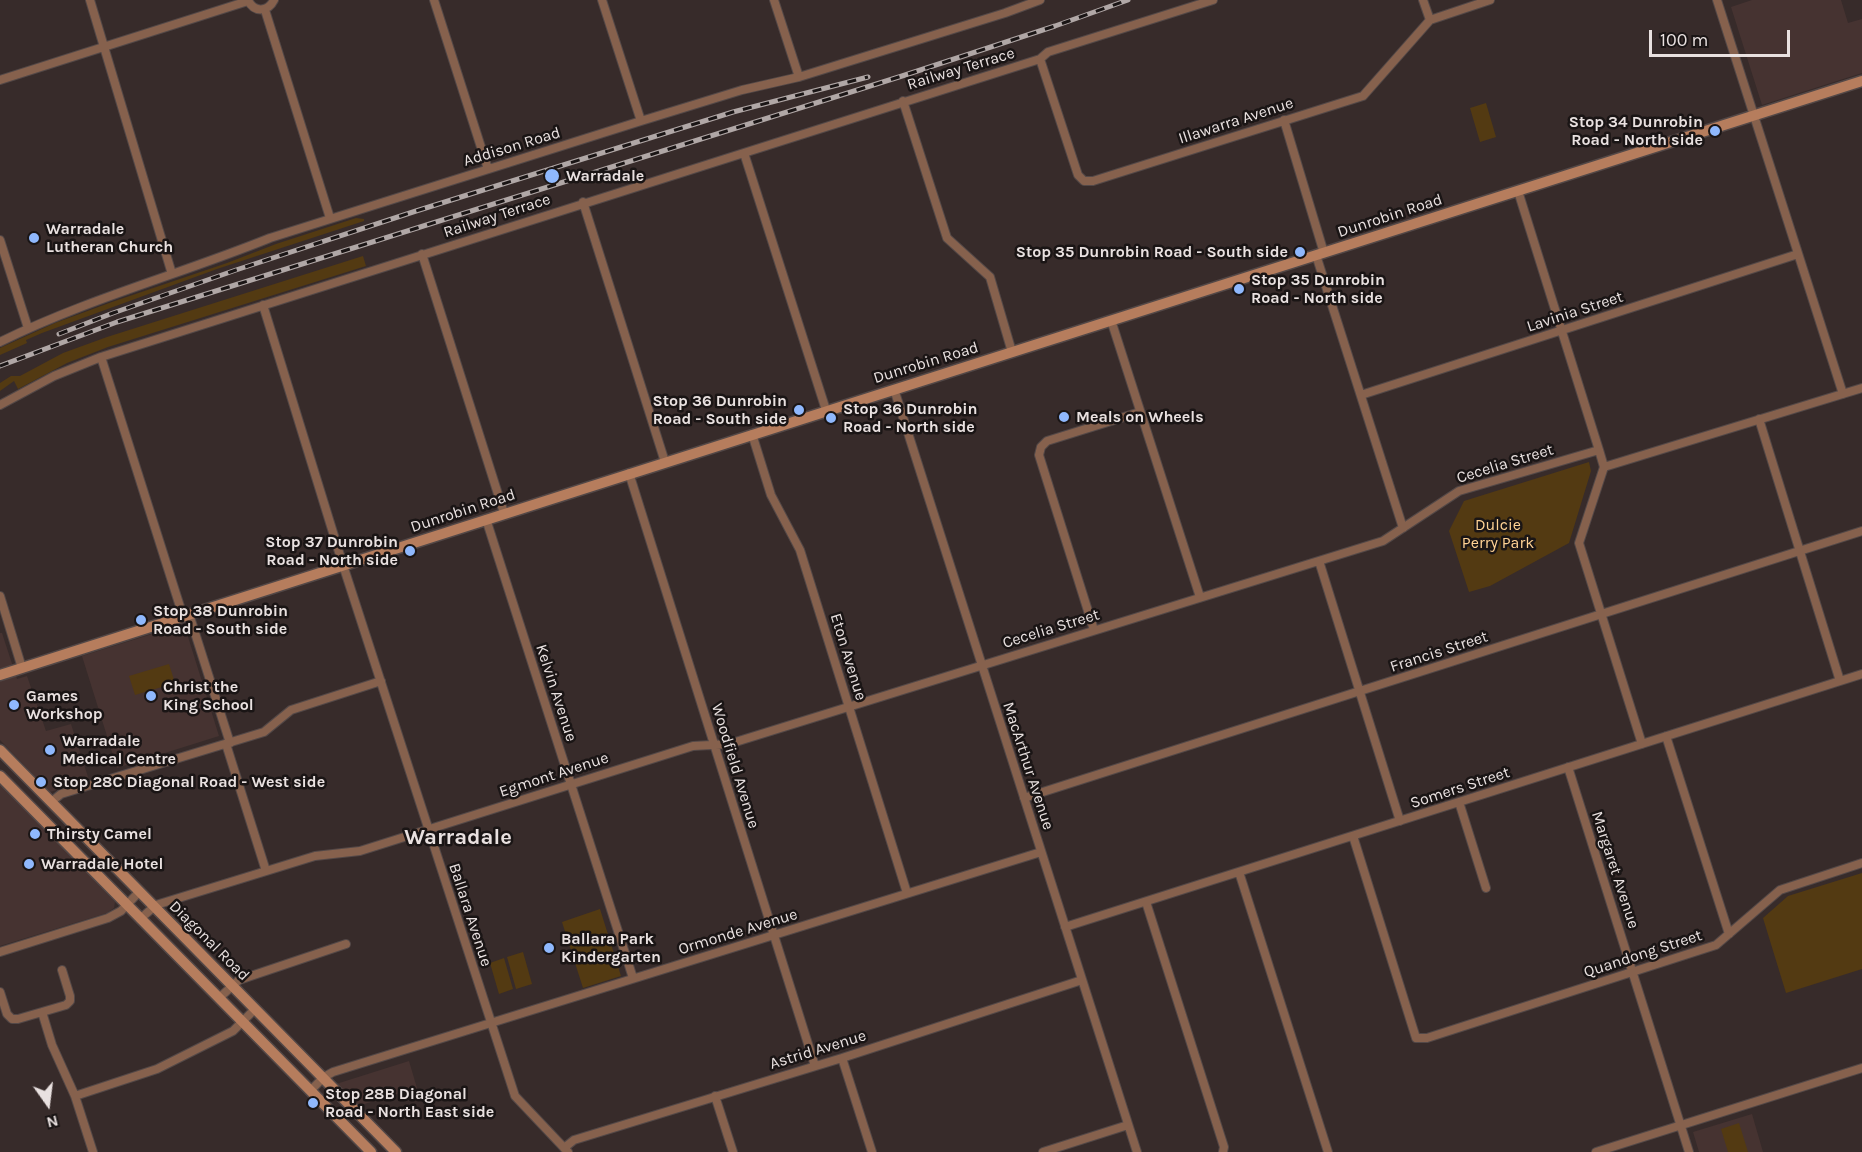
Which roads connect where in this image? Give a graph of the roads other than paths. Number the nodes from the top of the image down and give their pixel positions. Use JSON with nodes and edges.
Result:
{"nodes":[{"id":1,"x":90,"y":0,"type":"edge"},
{"id":2,"x":274,"y":0,"type":"edge"},
{"id":3,"x":434,"y":0,"type":"edge"},
{"id":4,"x":602,"y":0,"type":"edge"},
{"id":5,"x":774,"y":0,"type":"edge"},
{"id":6,"x":1040,"y":0,"type":"edge"},
{"id":7,"x":1213,"y":0,"type":"edge"},
{"id":8,"x":1423,"y":0,"type":"edge"},
{"id":9,"x":1491,"y":0,"type":"edge"},
{"id":10,"x":1718,"y":0,"type":"edge"},
{"id":11,"x":248,"y":1,"type":"edge"},
{"id":12,"x":265,"y":10,"type":"junction"},
{"id":13,"x":1430,"y":20,"type":"junction"},
{"id":14,"x":104,"y":47,"type":"junction"},
{"id":15,"x":1040,"y":58,"type":"junction"},
{"id":16,"x":799,"y":77,"type":"junction"},
{"id":17,"x":0,"y":80,"type":"edge"},
{"id":18,"x":1862,"y":81,"type":"edge"},
{"id":19,"x":903,"y":102,"type":"junction"},
{"id":20,"x":1754,"y":117,"type":"junction"},
{"id":21,"x":1284,"y":120,"type":"junction"},
{"id":22,"x":641,"y":121,"type":"junction"},
{"id":23,"x":744,"y":153,"type":"junction"},
{"id":24,"x":488,"y":169,"type":"junction"},
{"id":25,"x":1518,"y":191,"type":"junction"},
{"id":26,"x":583,"y":202,"type":"junction"},
{"id":27,"x":330,"y":218,"type":"junction"},
{"id":28,"x":0,"y":240,"type":"edge"},
{"id":29,"x":422,"y":254,"type":"junction"},
{"id":30,"x":1320,"y":254,"type":"junction"},
{"id":31,"x":1798,"y":254,"type":"junction"},
{"id":32,"x":172,"y":274,"type":"junction"},
{"id":33,"x":263,"y":305,"type":"junction"},
{"id":34,"x":1111,"y":320,"type":"junction"},
{"id":35,"x":28,"y":328,"type":"junction"},
{"id":36,"x":1562,"y":330,"type":"junction"},
{"id":37,"x":0,"y":342,"type":"edge"},
{"id":38,"x":1012,"y":352,"type":"junction"},
{"id":39,"x":101,"y":357,"type":"junction"},
{"id":40,"x":894,"y":388,"type":"junction"},
{"id":41,"x":1862,"y":388,"type":"edge"},
{"id":42,"x":1843,"y":394,"type":"junction"},
{"id":43,"x":1361,"y":395,"type":"junction"},
{"id":44,"x":0,"y":405,"type":"edge"},
{"id":45,"x":826,"y":410,"type":"junction"},
{"id":46,"x":1140,"y":412,"type":"junction"},
{"id":47,"x":1759,"y":419,"type":"junction"},
{"id":48,"x":752,"y":434,"type":"junction"},
{"id":49,"x":1599,"y":450,"type":"junction"},
{"id":50,"x":665,"y":462,"type":"junction"},
{"id":51,"x":1604,"y":467,"type":"junction"},
{"id":52,"x":629,"y":473,"type":"junction"},
{"id":53,"x":504,"y":513,"type":"junction"},
{"id":54,"x":486,"y":519,"type":"junction"},
{"id":55,"x":1403,"y":528,"type":"junction"},
{"id":56,"x":1862,"y":531,"type":"edge"},
{"id":57,"x":1799,"y":551,"type":"junction"},
{"id":58,"x":1319,"y":561,"type":"junction"},
{"id":59,"x":343,"y":565,"type":"junction"},
{"id":60,"x":0,"y":596,"type":"edge"},
{"id":61,"x":1200,"y":597,"type":"junction"},
{"id":62,"x":186,"y":615,"type":"junction"},
{"id":63,"x":1600,"y":615,"type":"junction"},
{"id":64,"x":1094,"y":630,"type":"junction"},
{"id":65,"x":982,"y":665,"type":"junction"},
{"id":66,"x":22,"y":668,"type":"junction"},
{"id":67,"x":1862,"y":674,"type":"edge"},
{"id":68,"x":0,"y":675,"type":"edge"},
{"id":69,"x":381,"y":681,"type":"junction"},
{"id":70,"x":1840,"y":681,"type":"junction"},
{"id":71,"x":1360,"y":691,"type":"junction"},
{"id":72,"x":849,"y":706,"type":"junction"},
{"id":73,"x":1666,"y":736,"type":"junction"},
{"id":74,"x":228,"y":743,"type":"junction"},
{"id":75,"x":1642,"y":744,"type":"junction"},
{"id":76,"x":714,"y":745,"type":"junction"},
{"id":77,"x":0,"y":750,"type":"edge"},
{"id":78,"x":1568,"y":767,"type":"junction"},
{"id":79,"x":0,"y":776,"type":"edge"},
{"id":80,"x":570,"y":784,"type":"junction"},
{"id":81,"x":1024,"y":798,"type":"junction"},
{"id":82,"x":51,"y":802,"type":"junction"},
{"id":83,"x":1459,"y":802,"type":"junction"},
{"id":84,"x":1400,"y":821,"type":"junction"},
{"id":85,"x":429,"y":830,"type":"junction"},
{"id":86,"x":1353,"y":836,"type":"junction"},
{"id":87,"x":1041,"y":852,"type":"junction"},
{"id":88,"x":1862,"y":863,"type":"edge"},
{"id":89,"x":266,"y":871,"type":"junction"},
{"id":90,"x":1239,"y":872,"type":"junction"},
{"id":91,"x":1486,"y":888,"type":"dead end"},
{"id":92,"x":139,"y":892,"type":"junction"},
{"id":93,"x":907,"y":893,"type":"junction"},
{"id":94,"x":1146,"y":902,"type":"junction"},
{"id":95,"x":127,"y":906,"type":"junction"},
{"id":96,"x":153,"y":906,"type":"junction"},
{"id":97,"x":140,"y":919,"type":"junction"},
{"id":98,"x":1065,"y":927,"type":"junction"},
{"id":99,"x":1729,"y":934,"type":"junction"},
{"id":100,"x":774,"y":935,"type":"junction"},
{"id":101,"x":346,"y":944,"type":"dead end"},
{"id":102,"x":0,"y":952,"type":"edge"},
{"id":103,"x":62,"y":970,"type":"dead end"},
{"id":104,"x":1632,"y":970,"type":"junction"},
{"id":105,"x":633,"y":978,"type":"junction"},
{"id":106,"x":1082,"y":980,"type":"junction"},
{"id":107,"x":232,"y":985,"type":"junction"},
{"id":108,"x":0,"y":992,"type":"edge"},
{"id":109,"x":219,"y":998,"type":"junction"},
{"id":110,"x":255,"y":1009,"type":"junction"},
{"id":111,"x":42,"y":1012,"type":"junction"},
{"id":112,"x":243,"y":1023,"type":"junction"},
{"id":113,"x":490,"y":1023,"type":"junction"},
{"id":114,"x":842,"y":1058,"type":"junction"},
{"id":115,"x":815,"y":1066,"type":"junction"},
{"id":116,"x":1862,"y":1068,"type":"edge"},
{"id":117,"x":324,"y":1077,"type":"junction"},
{"id":118,"x":311,"y":1090,"type":"junction"},
{"id":119,"x":75,"y":1096,"type":"junction"},
{"id":120,"x":716,"y":1096,"type":"junction"},
{"id":121,"x":1128,"y":1125,"type":"junction"},
{"id":122,"x":1681,"y":1125,"type":"junction"},
{"id":123,"x":566,"y":1150,"type":"edge"},
{"id":124,"x":93,"y":1152,"type":"edge"},
{"id":125,"x":371,"y":1152,"type":"edge"},
{"id":126,"x":396,"y":1152,"type":"edge"},
{"id":127,"x":733,"y":1152,"type":"edge"},
{"id":128,"x":872,"y":1152,"type":"edge"},
{"id":129,"x":1043,"y":1152,"type":"edge"},
{"id":130,"x":1137,"y":1152,"type":"edge"},
{"id":131,"x":1223,"y":1152,"type":"edge"},
{"id":132,"x":1328,"y":1152,"type":"edge"},
{"id":133,"x":1596,"y":1152,"type":"edge"},
{"id":134,"x":1689,"y":1152,"type":"edge"}],
"edges":[{"from":1,"to":14,"type":"street"},
{"from":2,"to":12,"type":"street"},
{"from":3,"to":24,"type":"street"},
{"from":4,"to":22,"type":"street"},
{"from":5,"to":16,"type":"street"},
{"from":6,"to":16,"type":"street","name":"Addison Road"},
{"from":7,"to":15,"type":"street","name":"Railway Terrace"},
{"from":8,"to":13,"type":"street"},
{"from":9,"to":13,"type":"street"},
{"from":10,"to":20,"type":"street"},
{"from":11,"to":12,"type":"street"},
{"from":11,"to":14,"type":"street"},
{"from":12,"to":27,"type":"street"},
{"from":13,"to":21,"type":"street","name":"Illawarra Avenue"},
{"from":14,"to":17,"type":"street"},
{"from":14,"to":32,"type":"street"},
{"from":15,"to":19,"type":"street","name":"Railway Terrace"},
{"from":15,"to":21,"type":"street","name":"Illawarra Avenue"},
{"from":16,"to":22,"type":"street","name":"Addison Road"},
{"from":18,"to":20,"type":"street","name":"Dunrobin Road"},
{"from":19,"to":23,"type":"street","name":"Railway Terrace"},
{"from":19,"to":38,"type":"street"},
{"from":20,"to":25,"type":"street","name":"Dunrobin Road"},
{"from":20,"to":31,"type":"street"},
{"from":21,"to":30,"type":"street"},
{"from":22,"to":24,"type":"street","name":"Addison Road"},
{"from":23,"to":26,"type":"street","name":"Railway Terrace"},
{"from":23,"to":45,"type":"street"},
{"from":24,"to":27,"type":"street","name":"Addison Road"},
{"from":25,"to":30,"type":"street","name":"Dunrobin Road"},
{"from":25,"to":36,"type":"street"},
{"from":26,"to":29,"type":"street","name":"Railway Terrace"},
{"from":26,"to":50,"type":"street"},
{"from":27,"to":32,"type":"street","name":"Addison Road"},
{"from":28,"to":35,"type":"street"},
{"from":29,"to":33,"type":"street","name":"Railway Terrace"},
{"from":29,"to":53,"type":"street"},
{"from":30,"to":34,"type":"street","name":"Dunrobin Road"},
{"from":30,"to":43,"type":"street"},
{"from":31,"to":36,"type":"street","name":"Lavinia Street"},
{"from":31,"to":42,"type":"street"},
{"from":32,"to":35,"type":"street","name":"Addison Road"},
{"from":33,"to":39,"type":"street","name":"Railway Terrace"},
{"from":33,"to":59,"type":"street","name":"Ballara Avenue"},
{"from":34,"to":38,"type":"street","name":"Dunrobin Road"},
{"from":34,"to":46,"type":"street"},
{"from":35,"to":37,"type":"street","name":"Addison Road"},
{"from":36,"to":43,"type":"street","name":"Lavinia Street"},
{"from":36,"to":49,"type":"street"},
{"from":38,"to":40,"type":"street","name":"Dunrobin Road"},
{"from":39,"to":44,"type":"street","name":"Railway Terrace"},
{"from":39,"to":62,"type":"street"},
{"from":40,"to":45,"type":"street","name":"Dunrobin Road"},
{"from":40,"to":65,"type":"street","name":"MacArthur Avenue"},
{"from":41,"to":42,"type":"street"},
{"from":42,"to":47,"type":"street"},
{"from":43,"to":55,"type":"street"},
{"from":45,"to":48,"type":"street","name":"Dunrobin Road"},
{"from":46,"to":61,"type":"street"},
{"from":46,"to":64,"type":"street"},
{"from":47,"to":51,"type":"street"},
{"from":47,"to":57,"type":"street"},
{"from":48,"to":50,"type":"street","name":"Dunrobin Road"},
{"from":48,"to":72,"type":"street","name":"Eton Avenue"},
{"from":49,"to":51,"type":"street"},
{"from":49,"to":55,"type":"street","name":"Cecelia Street"},
{"from":50,"to":52,"type":"street","name":"Dunrobin Road"},
{"from":51,"to":63,"type":"street"},
{"from":52,"to":53,"type":"street","name":"Dunrobin Road"},
{"from":52,"to":76,"type":"street","name":"Woodfield Avenue"},
{"from":53,"to":54,"type":"street","name":"Dunrobin Road"},
{"from":54,"to":59,"type":"street","name":"Dunrobin Road"},
{"from":54,"to":80,"type":"street","name":"Kelvin Avenue"},
{"from":55,"to":58,"type":"street","name":"Cecelia Street"},
{"from":56,"to":57,"type":"street","name":"Francis Street"},
{"from":57,"to":63,"type":"street","name":"Francis Street"},
{"from":57,"to":70,"type":"street"},
{"from":58,"to":61,"type":"street","name":"Cecelia Street"},
{"from":58,"to":71,"type":"street"},
{"from":59,"to":62,"type":"street","name":"Dunrobin Road"},
{"from":59,"to":69,"type":"street","name":"Ballara Avenue"},
{"from":60,"to":66,"type":"street"},
{"from":61,"to":64,"type":"street","name":"Cecelia Street"},
{"from":62,"to":66,"type":"street","name":"Dunrobin Road"},
{"from":62,"to":74,"type":"street"},
{"from":63,"to":71,"type":"street","name":"Francis Street"},
{"from":63,"to":75,"type":"street"},
{"from":64,"to":65,"type":"street","name":"Cecelia Street"},
{"from":65,"to":72,"type":"street","name":"Egmont Avenue"},
{"from":65,"to":81,"type":"street","name":"MacArthur Avenue"},
{"from":66,"to":68,"type":"street","name":"Dunrobin Road"},
{"from":67,"to":70,"type":"street","name":"Somers Street"},
{"from":69,"to":74,"type":"street"},
{"from":69,"to":85,"type":"street","name":"Ballara Avenue"},
{"from":70,"to":73,"type":"street","name":"Somers Street"},
{"from":71,"to":81,"type":"street","name":"Francis Street"},
{"from":71,"to":84,"type":"street"},
{"from":72,"to":76,"type":"street","name":"Egmont Avenue"},
{"from":72,"to":93,"type":"street","name":"Eton Avenue"},
{"from":73,"to":75,"type":"street","name":"Somers Street"},
{"from":73,"to":99,"type":"street"},
{"from":74,"to":82,"type":"street"},
{"from":74,"to":89,"type":"street"},
{"from":75,"to":78,"type":"street","name":"Somers Street"},
{"from":76,"to":80,"type":"street","name":"Egmont Avenue"},
{"from":76,"to":100,"type":"street","name":"Woodfield Avenue"},
{"from":77,"to":82,"type":"street","name":"Diagonal Road"},
{"from":78,"to":83,"type":"street","name":"Somers Street"},
{"from":78,"to":104,"type":"street","name":"Margaret Avenue"},
{"from":79,"to":95,"type":"street","name":"Diagonal Road"},
{"from":80,"to":85,"type":"street","name":"Egmont Avenue"},
{"from":80,"to":105,"type":"street","name":"Kelvin Avenue"},
{"from":81,"to":87,"type":"street","name":"MacArthur Avenue"},
{"from":82,"to":92,"type":"street","name":"Diagonal Road"},
{"from":83,"to":84,"type":"street","name":"Somers Street"},
{"from":83,"to":91,"type":"street"},
{"from":84,"to":86,"type":"street","name":"Somers Street"},
{"from":85,"to":89,"type":"street","name":"Egmont Avenue"},
{"from":85,"to":113,"type":"street","name":"Ballara Avenue"},
{"from":86,"to":90,"type":"street","name":"Somers Street"},
{"from":86,"to":104,"type":"street","name":"Quandong Street"},
{"from":87,"to":93,"type":"street","name":"Ormonde Avenue"},
{"from":87,"to":98,"type":"street","name":"MacArthur Avenue"},
{"from":88,"to":99,"type":"street","name":"Quandong Street"},
{"from":89,"to":96,"type":"street","name":"Egmont Avenue"},
{"from":90,"to":94,"type":"street","name":"Somers Street"},
{"from":90,"to":132,"type":"street"},
{"from":92,"to":95,"type":"street"},
{"from":92,"to":96,"type":"street","name":"Diagonal Road"},
{"from":93,"to":100,"type":"street","name":"Ormonde Avenue"},
{"from":94,"to":98,"type":"street","name":"Somers Street"},
{"from":94,"to":131,"type":"street"},
{"from":95,"to":97,"type":"street","name":"Diagonal Road"},
{"from":95,"to":102,"type":"street"},
{"from":96,"to":97,"type":"street","name":"Egmont Avenue"},
{"from":96,"to":107,"type":"street","name":"Diagonal Road"},
{"from":97,"to":109,"type":"street","name":"Diagonal Road"},
{"from":98,"to":106,"type":"street","name":"MacArthur Avenue"},
{"from":99,"to":104,"type":"street","name":"Quandong Street"},
{"from":100,"to":105,"type":"street","name":"Ormonde Avenue"},
{"from":100,"to":115,"type":"street","name":"Woodfield Avenue"},
{"from":101,"to":107,"type":"street"},
{"from":103,"to":111,"type":"street"},
{"from":104,"to":122,"type":"street","name":"Margaret Avenue"},
{"from":105,"to":113,"type":"street","name":"Ormonde Avenue"},
{"from":106,"to":114,"type":"street","name":"Astrid Avenue"},
{"from":106,"to":121,"type":"street","name":"MacArthur Avenue"},
{"from":107,"to":109,"type":"street"},
{"from":107,"to":110,"type":"street","name":"Diagonal Road"},
{"from":108,"to":111,"type":"street"},
{"from":109,"to":112,"type":"street","name":"Diagonal Road"},
{"from":110,"to":112,"type":"street"},
{"from":110,"to":117,"type":"street","name":"Diagonal Road"},
{"from":111,"to":119,"type":"street"},
{"from":112,"to":118,"type":"street","name":"Diagonal Road"},
{"from":112,"to":119,"type":"street"},
{"from":113,"to":117,"type":"street","name":"Ormonde Avenue"},
{"from":113,"to":123,"type":"street","name":"Ballara Avenue"},
{"from":114,"to":115,"type":"street","name":"Astrid Avenue"},
{"from":114,"to":128,"type":"street"},
{"from":115,"to":120,"type":"street","name":"Astrid Avenue"},
{"from":116,"to":122,"type":"street"},
{"from":117,"to":118,"type":"street","name":"Ormonde Avenue"},
{"from":117,"to":126,"type":"street","name":"Diagonal Road"},
{"from":118,"to":125,"type":"street","name":"Diagonal Road"},
{"from":119,"to":124,"type":"street"},
{"from":120,"to":123,"type":"street","name":"Astrid Avenue"},
{"from":120,"to":127,"type":"street"},
{"from":121,"to":129,"type":"street"},
{"from":121,"to":130,"type":"street","name":"MacArthur Avenue"},
{"from":122,"to":133,"type":"street"},
{"from":122,"to":134,"type":"street","name":"Margaret Avenue"}]}
